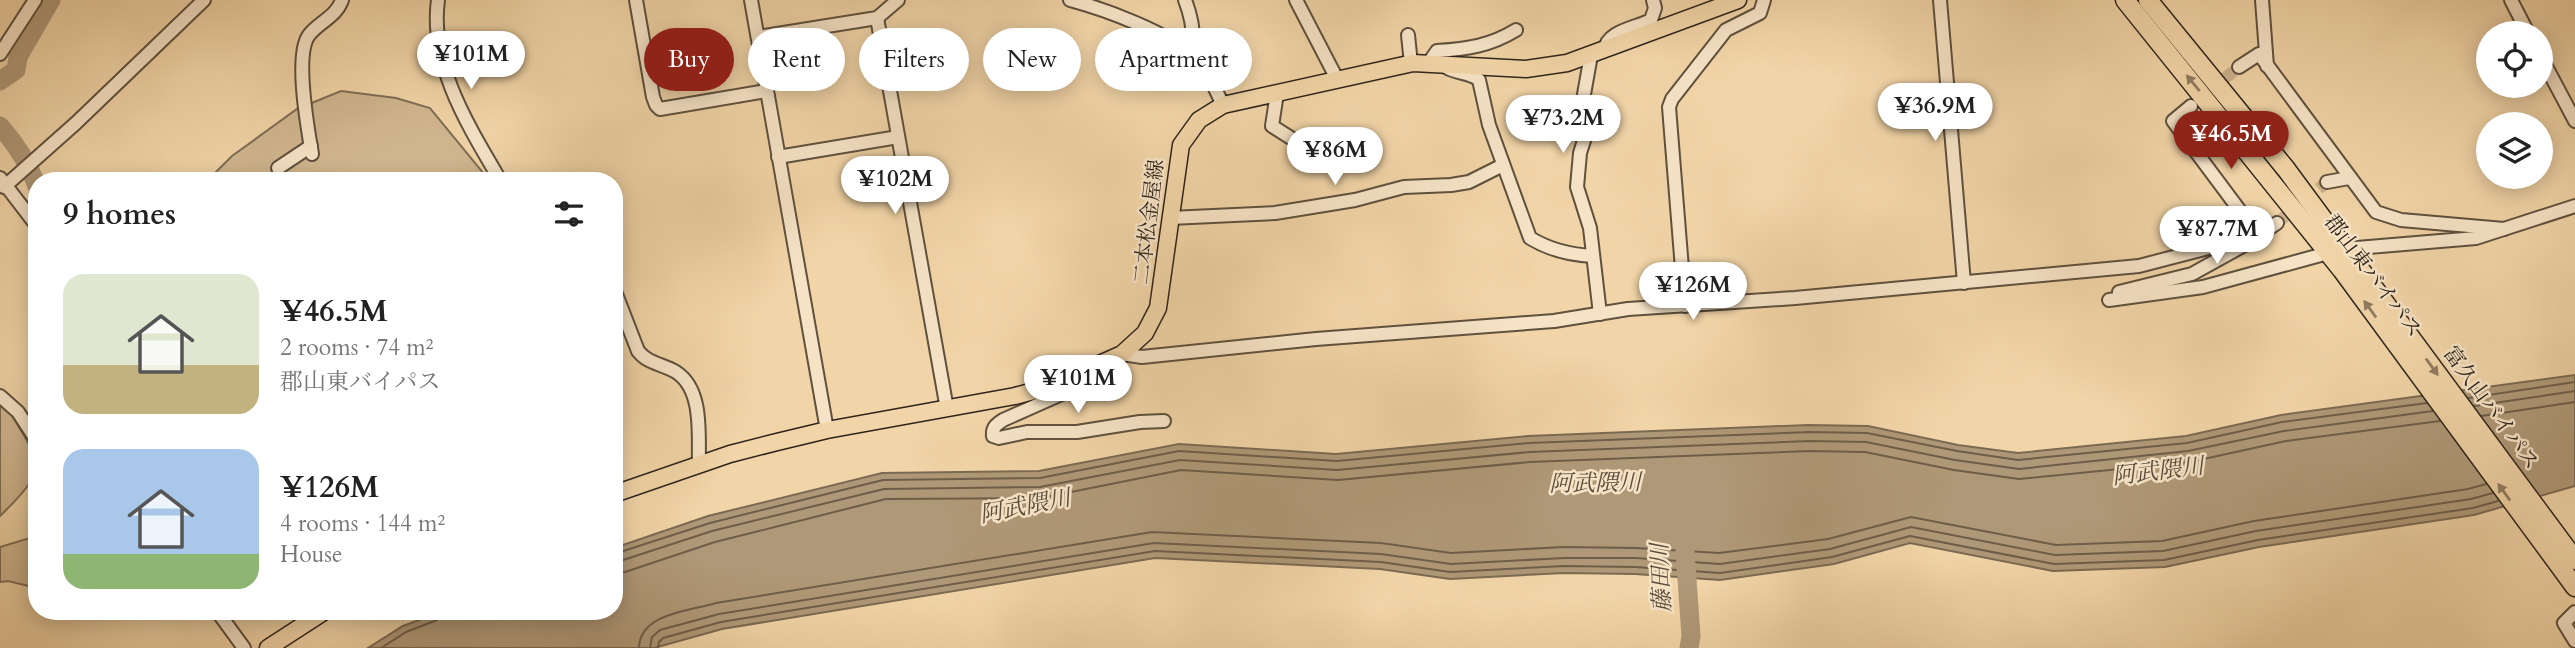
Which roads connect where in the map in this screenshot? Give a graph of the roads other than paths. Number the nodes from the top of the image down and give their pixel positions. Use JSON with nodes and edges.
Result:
{"nodes":[{"id":1,"x":35,"y":0,"type":"edge"},
{"id":2,"x":204,"y":0,"type":"edge"},
{"id":3,"x":342,"y":0,"type":"edge"},
{"id":4,"x":438,"y":0,"type":"edge"},
{"id":5,"x":636,"y":0,"type":"edge"},
{"id":6,"x":751,"y":0,"type":"edge"},
{"id":7,"x":898,"y":0,"type":"edge"},
{"id":8,"x":1070,"y":0,"type":"edge"},
{"id":9,"x":1185,"y":0,"type":"edge"},
{"id":10,"x":1296,"y":0,"type":"edge"},
{"id":11,"x":1653,"y":0,"type":"edge"},
{"id":12,"x":1738,"y":0,"type":"edge"},
{"id":13,"x":1764,"y":0,"type":"edge"},
{"id":14,"x":1940,"y":0,"type":"edge"},
{"id":15,"x":2125,"y":0,"type":"edge"},
{"id":16,"x":2148,"y":0,"type":"edge"},
{"id":17,"x":2262,"y":0,"type":"edge"},
{"id":18,"x":2511,"y":0,"type":"edge"},
{"id":19,"x":1099,"y":5,"type":"edge"},
{"id":20,"x":877,"y":18,"type":"junction"},
{"id":21,"x":2522,"y":21,"type":"edge"},
{"id":22,"x":756,"y":28,"type":"edge"},
{"id":23,"x":814,"y":28,"type":"edge"},
{"id":24,"x":1143,"y":28,"type":"edge"},
{"id":25,"x":1192,"y":28,"type":"edge"},
{"id":26,"x":1516,"y":30,"type":"dead end"},
{"id":27,"x":1408,"y":35,"type":"dead end"},
{"id":28,"x":1598,"y":52,"type":"junction"},
{"id":29,"x":0,"y":54,"type":"edge"},
{"id":30,"x":1411,"y":64,"type":"junction"},
{"id":31,"x":1436,"y":64,"type":"junction"},
{"id":32,"x":2239,"y":67,"type":"tunnel mouth"},
{"id":33,"x":2267,"y":67,"type":"junction"},
{"id":34,"x":1337,"y":79,"type":"junction"},
{"id":35,"x":2553,"y":80,"type":"edge"},
{"id":36,"x":1216,"y":91,"type":"edge"},
{"id":37,"x":766,"y":92,"type":"joint"},
{"id":38,"x":1277,"y":93,"type":"junction"},
{"id":39,"x":1223,"y":105,"type":"junction"},
{"id":40,"x":2190,"y":106,"type":"tunnel mouth"},
{"id":41,"x":2575,"y":121,"type":"edge"},
{"id":42,"x":898,"y":137,"type":"junction"},
{"id":43,"x":778,"y":157,"type":"junction"},
{"id":44,"x":1314,"y":165,"type":"dead end"},
{"id":45,"x":1503,"y":165,"type":"junction"},
{"id":46,"x":278,"y":168,"type":"dead end"},
{"id":47,"x":495,"y":172,"type":"edge"},
{"id":48,"x":2349,"y":178,"type":"junction"},
{"id":49,"x":2,"y":182,"type":"edge"},
{"id":50,"x":2327,"y":183,"type":"tunnel mouth"},
{"id":51,"x":2575,"y":206,"type":"edge"},
{"id":52,"x":28,"y":215,"type":"edge"},
{"id":53,"x":1170,"y":218,"type":"junction"},
{"id":54,"x":2277,"y":223,"type":"tunnel mouth"},
{"id":55,"x":2504,"y":229,"type":"junction"},
{"id":56,"x":2258,"y":235,"type":"junction"},
{"id":57,"x":2336,"y":251,"type":"junction"},
{"id":58,"x":1593,"y":256,"type":"junction"},
{"id":59,"x":1964,"y":283,"type":"junction"},
{"id":60,"x":1685,"y":306,"type":"junction"},
{"id":61,"x":623,"y":312,"type":"edge"},
{"id":62,"x":1600,"y":314,"type":"junction"},
{"id":63,"x":1122,"y":354,"type":"junction"},
{"id":64,"x":1063,"y":382,"type":"junction"},
{"id":65,"x":0,"y":396,"type":"edge"},
{"id":66,"x":947,"y":409,"type":"junction"},
{"id":67,"x":1164,"y":421,"type":"dead end"},
{"id":68,"x":28,"y":427,"type":"edge"},
{"id":69,"x":827,"y":430,"type":"junction"},
{"id":70,"x":699,"y":464,"type":"junction"},
{"id":71,"x":623,"y":491,"type":"edge"},
{"id":72,"x":2554,"y":545,"type":"junction"},
{"id":73,"x":2575,"y":560,"type":"edge"},
{"id":74,"x":2575,"y":587,"type":"edge"},
{"id":75,"x":2575,"y":612,"type":"edge"},
{"id":76,"x":224,"y":620,"type":"edge"},
{"id":77,"x":312,"y":620,"type":"edge"},
{"id":78,"x":2575,"y":641,"type":"edge"},
{"id":79,"x":244,"y":648,"type":"edge"},
{"id":80,"x":268,"y":648,"type":"edge"}],
"edges":[{"from":1,"to":29,"type":"street"},
{"from":2,"to":49,"type":"street"},
{"from":3,"to":46,"type":"street"},
{"from":4,"to":47,"type":"street"},
{"from":5,"to":37,"type":"street"},
{"from":6,"to":22,"type":"street"},
{"from":7,"to":20,"type":"street"},
{"from":8,"to":19,"type":"street"},
{"from":9,"to":25,"type":"street"},
{"from":10,"to":34,"type":"street"},
{"from":11,"to":28,"type":"street"},
{"from":12,"to":28,"type":"main road","name":"二本松金屋線"},
{"from":13,"to":60,"type":"street"},
{"from":14,"to":59,"type":"street"},
{"from":57,"to":15,"type":"highway","name":"郡山東バイパス","one_way":true},
{"from":16,"to":57,"type":"highway","name":"郡山東バイパス"},
{"from":17,"to":33,"type":"street"},
{"from":18,"to":21,"type":"street"},
{"from":19,"to":24,"type":"street"},
{"from":20,"to":23,"type":"street"},
{"from":20,"to":42,"type":"street"},
{"from":26,"to":31,"type":"street"},
{"from":27,"to":30,"type":"street"},
{"from":28,"to":31,"type":"main road","name":"二本松金屋線"},
{"from":28,"to":58,"type":"street"},
{"from":30,"to":31,"type":"main road","name":"二本松金屋線"},
{"from":30,"to":34,"type":"main road","name":"二本松金屋線"},
{"from":31,"to":45,"type":"street"},
{"from":32,"to":33,"type":"street"},
{"from":33,"to":48,"type":"street"},
{"from":34,"to":38,"type":"main road","name":"二本松金屋線"},
{"from":35,"to":41,"type":"street"},
{"from":36,"to":39,"type":"street"},
{"from":37,"to":43,"type":"street"},
{"from":38,"to":39,"type":"main road","name":"二本松金屋線"},
{"from":38,"to":44,"type":"street"},
{"from":39,"to":53,"type":"main road","name":"二本松金屋線"},
{"from":40,"to":56,"type":"street"},
{"from":42,"to":43,"type":"street"},
{"from":42,"to":66,"type":"street"},
{"from":43,"to":69,"type":"street"},
{"from":45,"to":53,"type":"street"},
{"from":45,"to":58,"type":"street"},
{"from":48,"to":50,"type":"street"},
{"from":48,"to":55,"type":"street"},
{"from":49,"to":52,"type":"street"},
{"from":51,"to":55,"type":"street"},
{"from":53,"to":63,"type":"main road","name":"二本松金屋線"},
{"from":54,"to":56,"type":"street"},
{"from":55,"to":57,"type":"street"},
{"from":56,"to":57,"type":"street"},
{"from":56,"to":59,"type":"street"},
{"from":72,"to":57,"type":"highway","name":"郡山東バイパス","one_way":true},
{"from":57,"to":72,"type":"highway","name":"富久山バイパス","one_way":true},
{"from":58,"to":62,"type":"street"},
{"from":59,"to":60,"type":"street"},
{"from":60,"to":62,"type":"street"},
{"from":61,"to":70,"type":"street"},
{"from":62,"to":63,"type":"street"},
{"from":63,"to":64,"type":"main road","name":"二本松金屋線"},
{"from":64,"to":66,"type":"main road","name":"二本松金屋線"},
{"from":64,"to":67,"type":"street"},
{"from":65,"to":68,"type":"street"},
{"from":66,"to":69,"type":"main road","name":"二本松金屋線"},
{"from":69,"to":70,"type":"main road","name":"二本松金屋線"},
{"from":70,"to":71,"type":"main road","name":"二本松金屋線"},
{"from":72,"to":73,"type":"highway","name":"富久山バイパス"},
{"from":72,"to":74,"type":"highway","name":"郡山東バイパス"},
{"from":75,"to":78,"type":"street"},
{"from":76,"to":79,"type":"street"},
{"from":77,"to":80,"type":"main road"}]}
